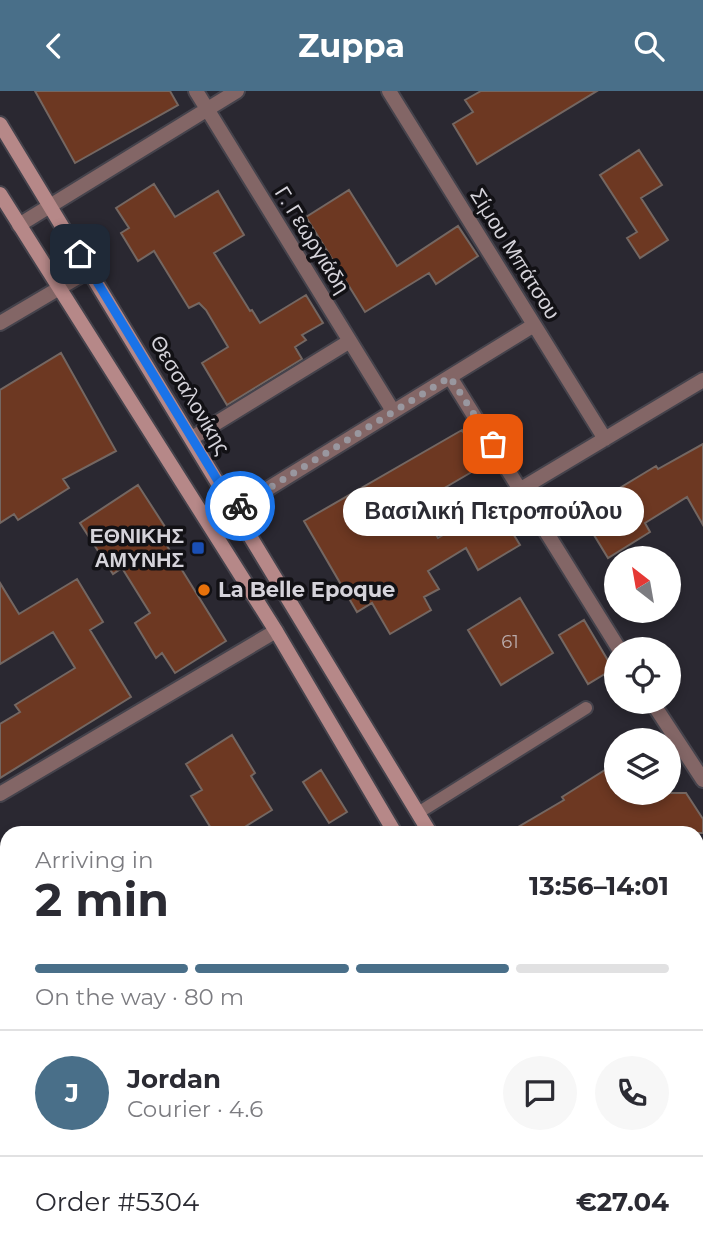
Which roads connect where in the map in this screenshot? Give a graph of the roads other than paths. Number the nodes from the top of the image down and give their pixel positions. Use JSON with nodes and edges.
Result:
{"nodes":[{"id":1,"x":196,"y":91,"type":"edge"},
{"id":2,"x":237,"y":91,"type":"edge"},
{"id":3,"x":389,"y":91,"type":"edge"},
{"id":4,"x":207,"y":109,"type":"junction"},
{"id":5,"x":0,"y":124,"type":"edge"},
{"id":6,"x":0,"y":194,"type":"edge"},
{"id":7,"x":50,"y":206,"type":"junction"},
{"id":8,"x":19,"y":225,"type":"junction"},
{"id":9,"x":90,"y":270,"type":"junction"},
{"id":10,"x":59,"y":288,"type":"junction"},
{"id":11,"x":0,"y":323,"type":"edge"},
{"id":12,"x":534,"y":325,"type":"junction"},
{"id":13,"x":350,"y":341,"type":"junction"},
{"id":14,"x":450,"y":377,"type":"junction"},
{"id":15,"x":703,"y":380,"type":"edge"},
{"id":16,"x":393,"y":411,"type":"junction"},
{"id":17,"x":192,"y":438,"type":"junction"},
{"id":18,"x":604,"y":439,"type":"junction"},
{"id":19,"x":522,"y":489,"type":"junction"},
{"id":20,"x":235,"y":509,"type":"junction"},
{"id":21,"x":275,"y":631,"type":"junction"},
{"id":22,"x":612,"y":637,"type":"edge"},
{"id":23,"x":586,"y":708,"type":"dead end"},
{"id":24,"x":660,"y":714,"type":"edge"},
{"id":25,"x":703,"y":780,"type":"edge"},
{"id":26,"x":0,"y":794,"type":"edge"},
{"id":27,"x":418,"y":813,"type":"junction"},
{"id":28,"x":391,"y":826,"type":"edge"},
{"id":29,"x":426,"y":826,"type":"edge"}],
"edges":[{"from":1,"to":4,"type":"street","name":"Γ. Γεωργιάδη"},
{"from":2,"to":4,"type":"street"},
{"from":3,"to":12,"type":"street","name":"Σίμου Μπάτσου"},
{"from":4,"to":7,"type":"street"},
{"from":4,"to":13,"type":"street","name":"Γ. Γεωργιάδη"},
{"from":5,"to":7,"type":"main road","name":"Θεσσαλονίκης"},
{"from":6,"to":8,"type":"main road"},
{"from":7,"to":8,"type":"street"},
{"from":7,"to":9,"type":"main road","name":"Θεσσαλονίκης"},
{"from":8,"to":10,"type":"main road"},
{"from":9,"to":10,"type":"street"},
{"from":9,"to":17,"type":"main road","name":"Θεσσαλονίκης"},
{"from":10,"to":11,"type":"street"},
{"from":10,"to":21,"type":"main road"},
{"from":12,"to":14,"type":"street"},
{"from":12,"to":18,"type":"street","name":"Σίμου Μπάτσου"},
{"from":13,"to":16,"type":"street","name":"Γ. Γεωργιάδη"},
{"from":13,"to":17,"type":"street"},
{"from":14,"to":16,"type":"street"},
{"from":14,"to":19,"type":"street"},
{"from":15,"to":18,"type":"street"},
{"from":16,"to":20,"type":"street"},
{"from":17,"to":20,"type":"main road","name":"Θεσσαλονίκης"},
{"from":18,"to":19,"type":"street"},
{"from":19,"to":22,"type":"street"},
{"from":20,"to":27,"type":"main road","name":"Θεσσαλονίκης"},
{"from":21,"to":26,"type":"street"},
{"from":21,"to":28,"type":"main road"},
{"from":23,"to":27,"type":"lane"},
{"from":24,"to":25,"type":"street"},
{"from":27,"to":29,"type":"main road","name":"Θεσσαλονίκης"}]}
